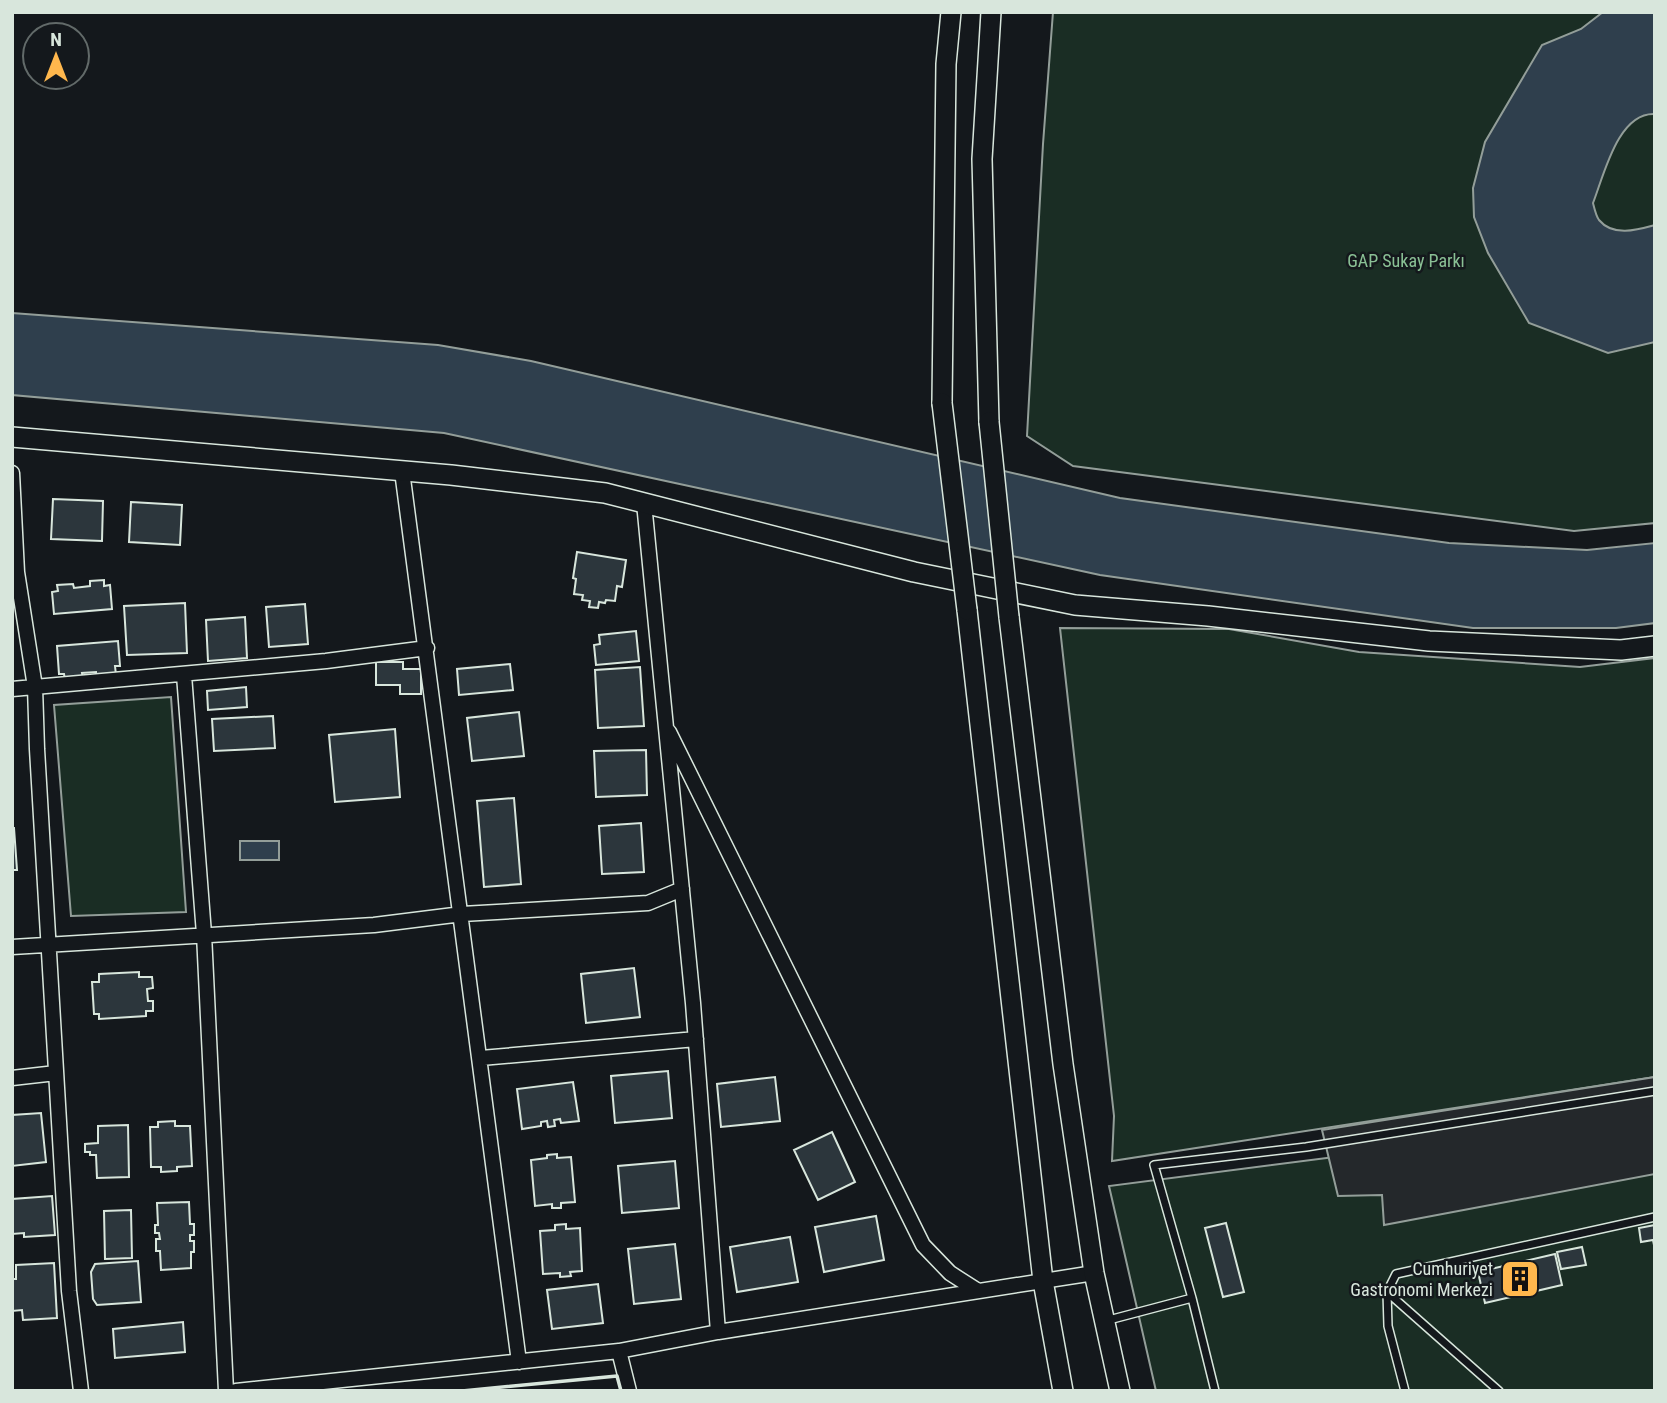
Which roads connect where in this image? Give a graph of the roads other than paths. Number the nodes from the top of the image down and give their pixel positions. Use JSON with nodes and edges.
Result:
{"nodes":[{"id":1,"x":951,"y":12,"type":"edge"},
{"id":2,"x":991,"y":12,"type":"edge"},
{"id":3,"x":12,"y":438,"type":"edge"},
{"id":4,"x":402,"y":471,"type":"junction"},
{"id":5,"x":12,"y":472,"type":"edge"},
{"id":6,"x":644,"y":503,"type":"junction"},
{"id":7,"x":1655,"y":646,"type":"edge"},
{"id":8,"x":427,"y":648,"type":"junction"},
{"id":9,"x":184,"y":675,"type":"junction"},
{"id":10,"x":35,"y":687,"type":"junction"},
{"id":11,"x":12,"y":689,"type":"edge"},
{"id":12,"x":665,"y":725,"type":"junction"},
{"id":13,"x":682,"y":889,"type":"junction"},
{"id":14,"x":462,"y":914,"type":"junction"},
{"id":15,"x":204,"y":934,"type":"junction"},
{"id":16,"x":48,"y":943,"type":"junction"},
{"id":17,"x":12,"y":947,"type":"edge"},
{"id":18,"x":696,"y":1039,"type":"junction"},
{"id":19,"x":481,"y":1058,"type":"junction"},
{"id":20,"x":56,"y":1073,"type":"junction"},
{"id":21,"x":12,"y":1078,"type":"edge"},
{"id":22,"x":1655,"y":1091,"type":"edge"},
{"id":23,"x":1655,"y":1217,"type":"edge"},
{"id":24,"x":1094,"y":1273,"type":"junction"},
{"id":25,"x":1043,"y":1281,"type":"junction"},
{"id":26,"x":978,"y":1291,"type":"junction"},
{"id":27,"x":1387,"y":1292,"type":"junction"},
{"id":28,"x":1192,"y":1298,"type":"junction"},
{"id":29,"x":1104,"y":1321,"type":"junction"},
{"id":30,"x":718,"y":1332,"type":"junction"},
{"id":31,"x":618,"y":1351,"type":"junction"},
{"id":32,"x":519,"y":1362,"type":"junction"},
{"id":33,"x":278,"y":1389,"type":"edge"},
{"id":34,"x":80,"y":1391,"type":"edge"},
{"id":35,"x":226,"y":1391,"type":"edge"},
{"id":36,"x":236,"y":1391,"type":"edge"},
{"id":37,"x":629,"y":1391,"type":"edge"},
{"id":38,"x":1063,"y":1391,"type":"edge"},
{"id":39,"x":1120,"y":1391,"type":"edge"},
{"id":40,"x":1215,"y":1391,"type":"edge"},
{"id":41,"x":1405,"y":1391,"type":"edge"},
{"id":42,"x":1499,"y":1391,"type":"edge"}],
"edges":[{"from":1,"to":25,"type":"main road","bridge":true},
{"from":2,"to":24,"type":"main road","bridge":true},
{"from":3,"to":4,"type":"main road"},
{"from":4,"to":6,"type":"main road"},
{"from":4,"to":8,"type":"street"},
{"from":5,"to":10,"type":"street"},
{"from":6,"to":7,"type":"main road"},
{"from":6,"to":12,"type":"street"},
{"from":8,"to":9,"type":"street"},
{"from":8,"to":14,"type":"street"},
{"from":9,"to":10,"type":"street"},
{"from":9,"to":15,"type":"street"},
{"from":10,"to":11,"type":"street"},
{"from":10,"to":16,"type":"street"},
{"from":12,"to":13,"type":"street"},
{"from":12,"to":26,"type":"street"},
{"from":13,"to":14,"type":"street"},
{"from":13,"to":18,"type":"street"},
{"from":14,"to":15,"type":"street"},
{"from":14,"to":19,"type":"street"},
{"from":15,"to":16,"type":"street"},
{"from":15,"to":35,"type":"street"},
{"from":16,"to":17,"type":"street"},
{"from":16,"to":20,"type":"street"},
{"from":18,"to":19,"type":"street"},
{"from":18,"to":30,"type":"street"},
{"from":19,"to":32,"type":"street"},
{"from":20,"to":21,"type":"street"},
{"from":20,"to":34,"type":"street"},
{"from":22,"to":28,"type":"lane"},
{"from":23,"to":27,"type":"lane"},
{"from":24,"to":25,"type":"street"},
{"from":24,"to":29,"type":"main road"},
{"from":25,"to":26,"type":"street"},
{"from":25,"to":38,"type":"main road"},
{"from":26,"to":30,"type":"street"},
{"from":27,"to":41,"type":"lane"},
{"from":27,"to":42,"type":"lane"},
{"from":28,"to":29,"type":"lane"},
{"from":28,"to":40,"type":"lane"},
{"from":29,"to":39,"type":"main road"},
{"from":30,"to":31,"type":"street"},
{"from":31,"to":32,"type":"street"},
{"from":31,"to":37,"type":"street"},
{"from":32,"to":33,"type":"street"},
{"from":33,"to":36,"type":"street"}]}
